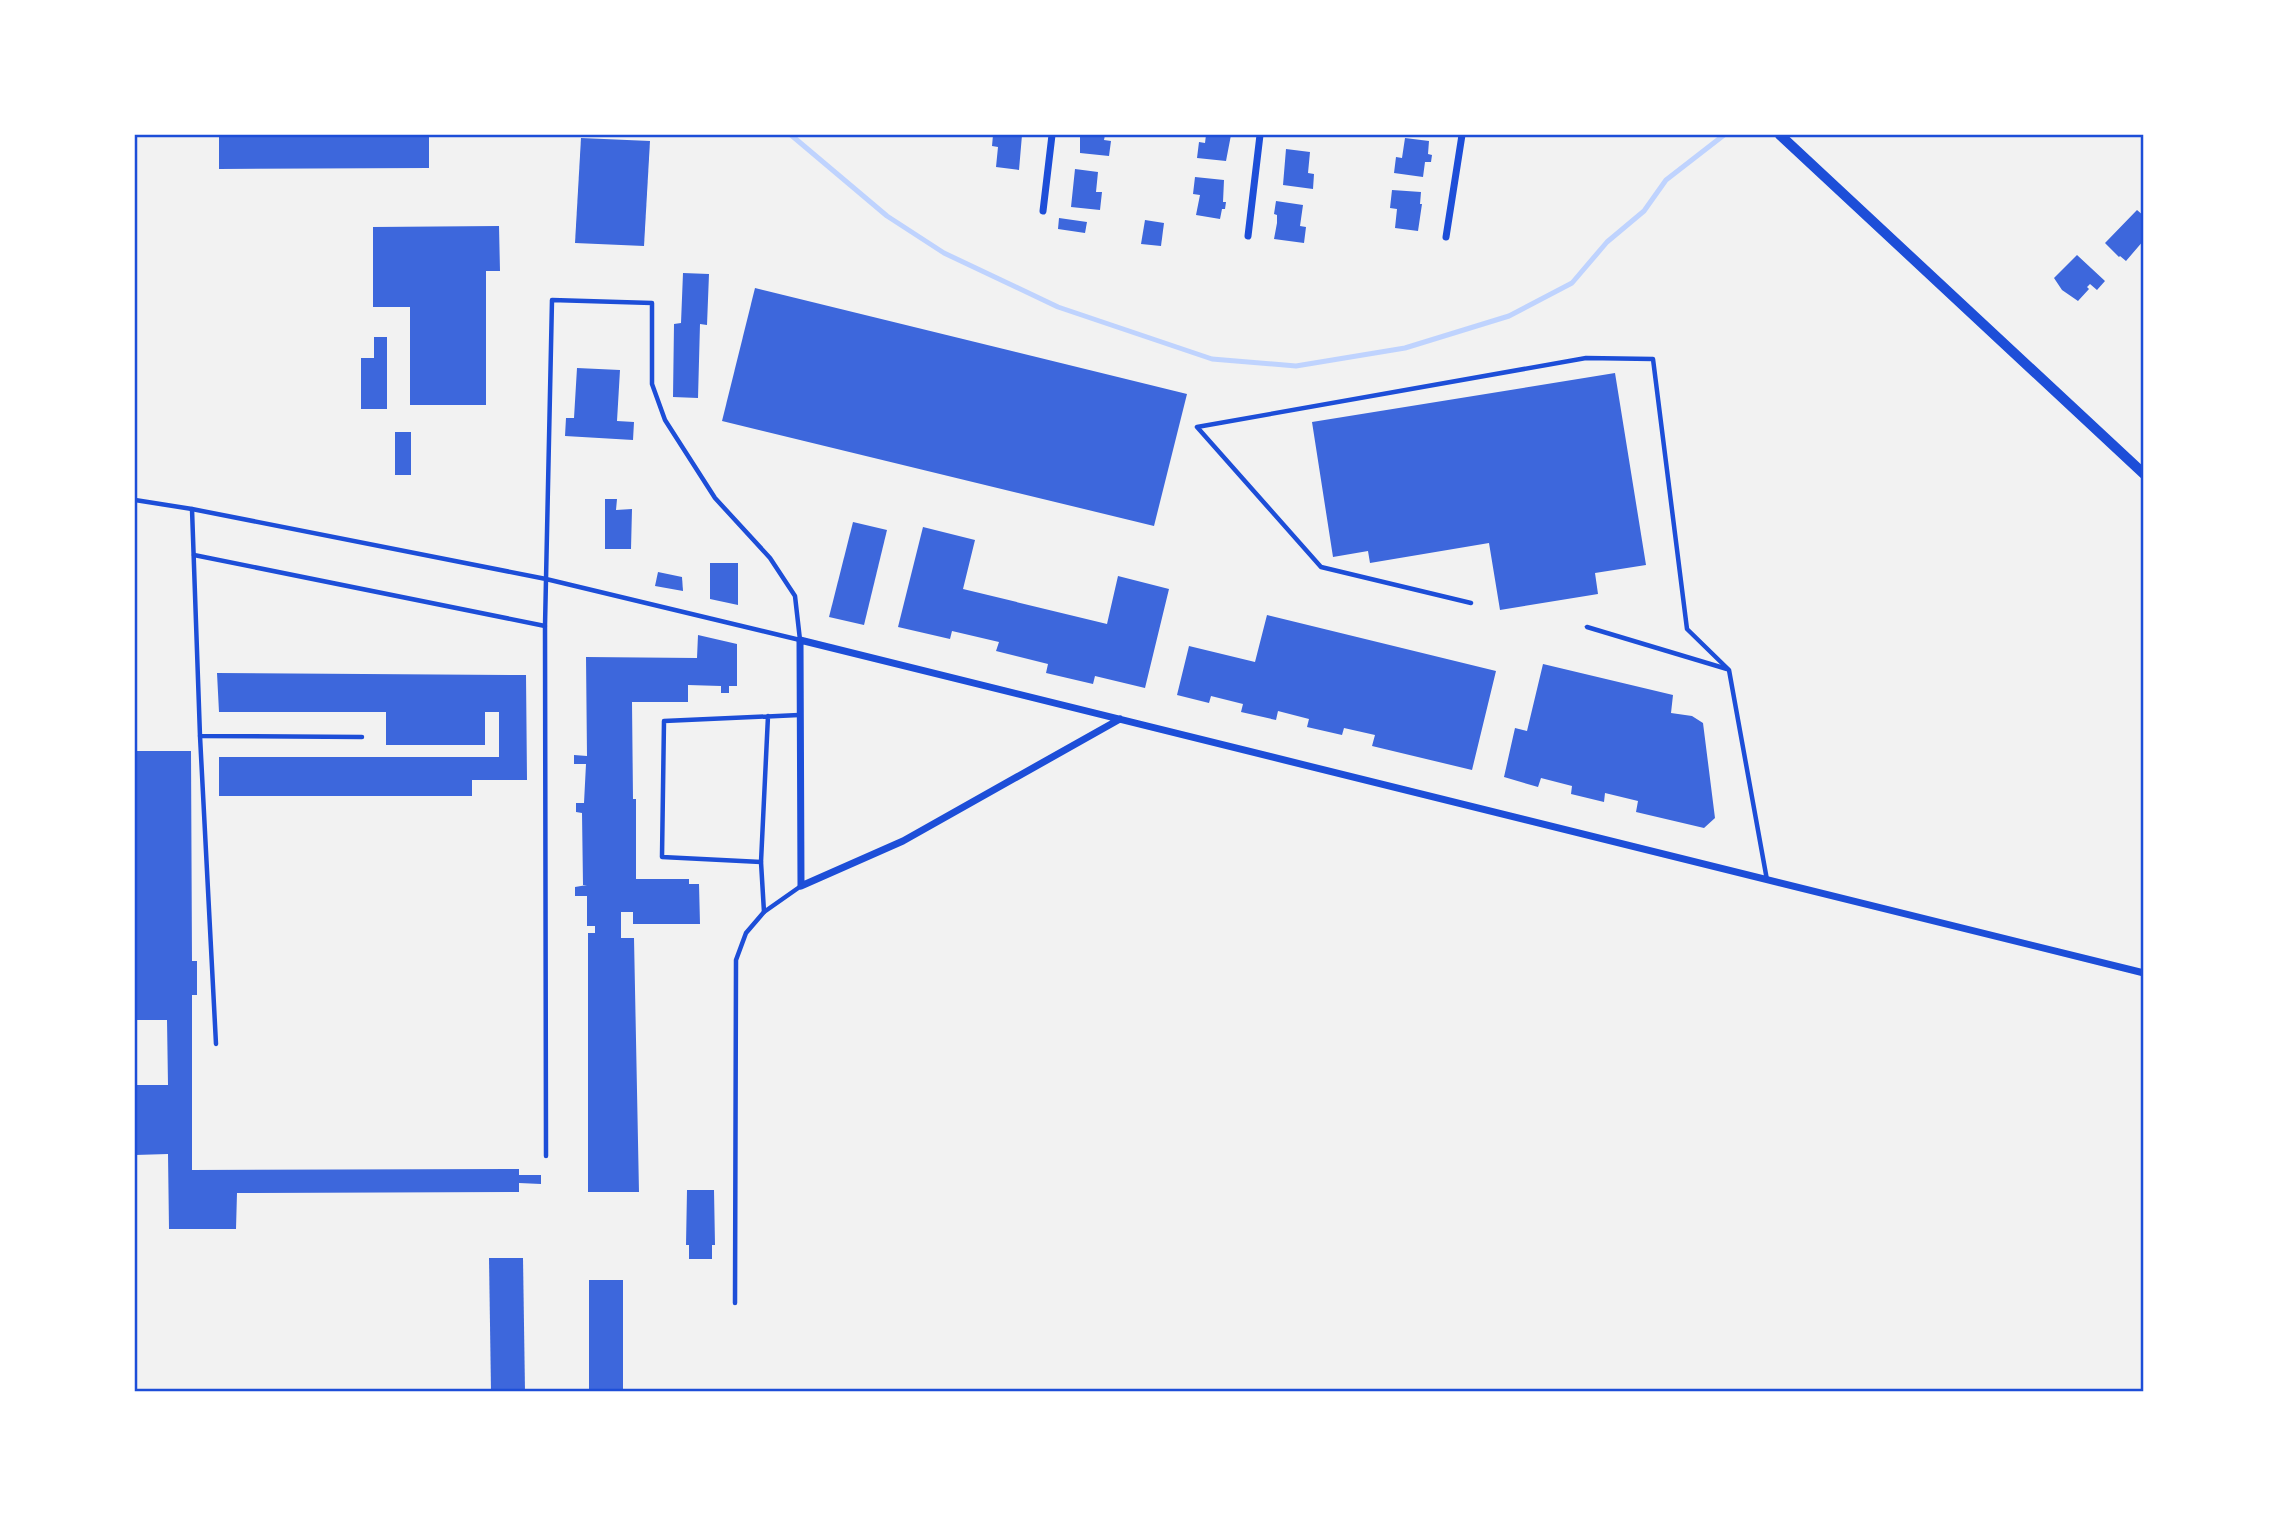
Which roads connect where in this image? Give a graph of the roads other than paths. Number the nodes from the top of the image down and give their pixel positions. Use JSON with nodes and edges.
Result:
{"nodes":[{"id":1,"x":1052,"y":135,"type":"edge"},
{"id":2,"x":1260,"y":135,"type":"edge"},
{"id":3,"x":1462,"y":135,"type":"edge"},
{"id":4,"x":1780,"y":135,"type":"edge"},
{"id":5,"x":1043,"y":211,"type":"dead end"},
{"id":6,"x":1248,"y":236,"type":"dead end"},
{"id":7,"x":1446,"y":237,"type":"dead end"},
{"id":8,"x":2144,"y":474,"type":"edge"},
{"id":9,"x":135,"y":500,"type":"edge"},
{"id":10,"x":192,"y":509,"type":"junction"},
{"id":11,"x":194,"y":555,"type":"junction"},
{"id":12,"x":546,"y":579,"type":"junction"},
{"id":13,"x":1471,"y":603,"type":"dead end"},
{"id":14,"x":545,"y":626,"type":"junction"},
{"id":15,"x":1587,"y":626,"type":"dead end"},
{"id":16,"x":800,"y":640,"type":"junction"},
{"id":17,"x":1729,"y":670,"type":"junction"},
{"id":18,"x":799,"y":715,"type":"junction"},
{"id":19,"x":768,"y":716,"type":"junction"},
{"id":20,"x":1120,"y":719,"type":"junction"},
{"id":21,"x":200,"y":736,"type":"junction"},
{"id":22,"x":362,"y":737,"type":"dead end"},
{"id":23,"x":761,"y":862,"type":"junction"},
{"id":24,"x":1767,"y":881,"type":"junction"},
{"id":25,"x":801,"y":886,"type":"junction"},
{"id":26,"x":764,"y":912,"type":"junction"},
{"id":27,"x":2144,"y":973,"type":"edge"},
{"id":28,"x":216,"y":1044,"type":"dead end"},
{"id":29,"x":546,"y":1156,"type":"dead end"},
{"id":30,"x":735,"y":1303,"type":"dead end"}],
"edges":[{"from":1,"to":5,"type":"street"},
{"from":2,"to":6,"type":"street"},
{"from":3,"to":7,"type":"street"},
{"from":4,"to":8,"type":"street"},
{"from":9,"to":10,"type":"lane"},
{"from":10,"to":11,"type":"lane"},
{"from":10,"to":12,"type":"lane"},
{"from":11,"to":14,"type":"lane"},
{"from":11,"to":21,"type":"lane"},
{"from":12,"to":14,"type":"lane"},
{"from":12,"to":16,"type":"lane"},
{"from":12,"to":16,"type":"lane"},
{"from":13,"to":17,"type":"lane"},
{"from":14,"to":29,"type":"lane"},
{"from":15,"to":17,"type":"lane"},
{"from":16,"to":18,"type":"street"},
{"from":16,"to":20,"type":"street"},
{"from":17,"to":24,"type":"lane"},
{"from":18,"to":19,"type":"lane"},
{"from":18,"to":25,"type":"street"},
{"from":19,"to":23,"type":"lane"},
{"from":19,"to":23,"type":"lane"},
{"from":20,"to":24,"type":"street"},
{"from":20,"to":25,"type":"street"},
{"from":21,"to":22,"type":"lane"},
{"from":21,"to":28,"type":"lane"},
{"from":23,"to":26,"type":"lane"},
{"from":24,"to":27,"type":"street"},
{"from":25,"to":26,"type":"lane"},
{"from":26,"to":30,"type":"lane"}]}
